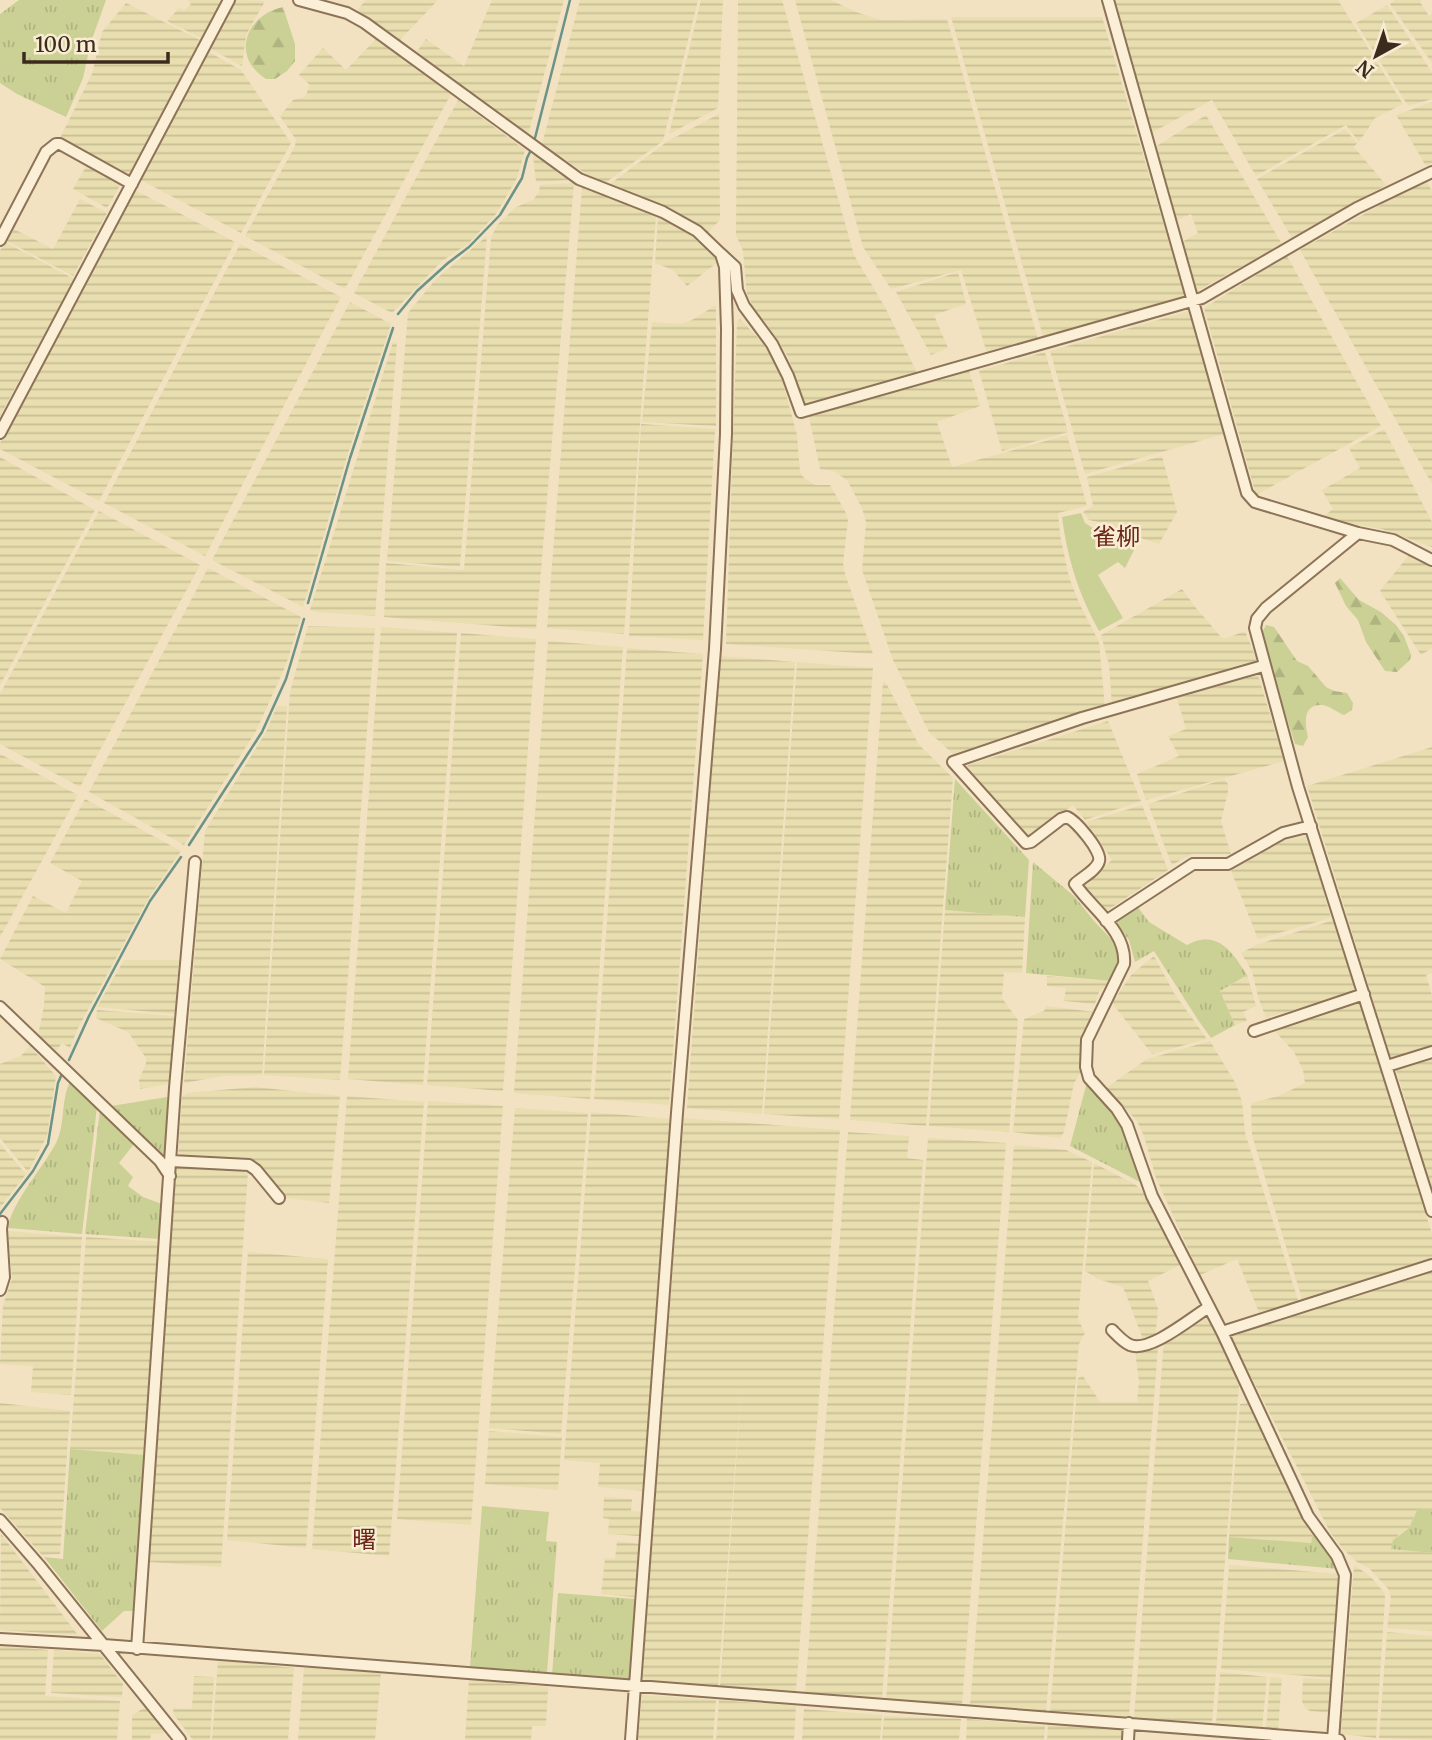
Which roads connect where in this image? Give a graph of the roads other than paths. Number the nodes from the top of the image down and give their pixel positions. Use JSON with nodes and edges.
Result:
{"nodes":[{"id":1,"x":229,"y":0,"type":"edge"},
{"id":2,"x":299,"y":0,"type":"edge"},
{"id":3,"x":1108,"y":0,"type":"edge"},
{"id":4,"x":1432,"y":172,"type":"edge"},
{"id":5,"x":132,"y":184,"type":"junction"},
{"id":6,"x":0,"y":240,"type":"edge"},
{"id":7,"x":721,"y":254,"type":"junction"},
{"id":8,"x":1192,"y":301,"type":"junction"},
{"id":9,"x":0,"y":433,"type":"edge"},
{"id":10,"x":1358,"y":533,"type":"junction"},
{"id":11,"x":1432,"y":560,"type":"edge"},
{"id":12,"x":1263,"y":666,"type":"junction"},
{"id":13,"x":1311,"y":827,"type":"junction"},
{"id":14,"x":195,"y":862,"type":"dead end"},
{"id":15,"x":1105,"y":921,"type":"junction"},
{"id":16,"x":1364,"y":994,"type":"junction"},
{"id":17,"x":0,"y":1007,"type":"edge"},
{"id":18,"x":1254,"y":1031,"type":"dead end"},
{"id":19,"x":1432,"y":1052,"type":"edge"},
{"id":20,"x":1387,"y":1066,"type":"junction"},
{"id":21,"x":171,"y":1161,"type":"junction"},
{"id":22,"x":170,"y":1176,"type":"junction"},
{"id":23,"x":279,"y":1198,"type":"dead end"},
{"id":24,"x":1432,"y":1211,"type":"edge"},
{"id":25,"x":2,"y":1222,"type":"dead end"},
{"id":26,"x":1432,"y":1265,"type":"edge"},
{"id":27,"x":0,"y":1290,"type":"edge"},
{"id":28,"x":1209,"y":1307,"type":"junction"},
{"id":29,"x":1112,"y":1330,"type":"dead end"},
{"id":30,"x":1222,"y":1332,"type":"junction"},
{"id":31,"x":1,"y":1524,"type":"edge"},
{"id":32,"x":0,"y":1639,"type":"edge"},
{"id":33,"x":104,"y":1645,"type":"junction"},
{"id":34,"x":137,"y":1649,"type":"junction"},
{"id":35,"x":636,"y":1687,"type":"junction"},
{"id":36,"x":1129,"y":1723,"type":"junction"},
{"id":37,"x":1295,"y":1739,"type":"edge"},
{"id":38,"x":180,"y":1740,"type":"edge"},
{"id":39,"x":631,"y":1740,"type":"edge"},
{"id":40,"x":1128,"y":1740,"type":"edge"},
{"id":41,"x":1333,"y":1740,"type":"edge"},
{"id":42,"x":1339,"y":1740,"type":"edge"}],
"edges":[{"from":1,"to":5,"type":"street"},
{"from":2,"to":7,"type":"street"},
{"from":3,"to":8,"type":"street"},
{"from":4,"to":8,"type":"street"},
{"from":5,"to":6,"type":"street"},
{"from":5,"to":9,"type":"street"},
{"from":7,"to":8,"type":"street"},
{"from":7,"to":35,"type":"street"},
{"from":8,"to":10,"type":"street"},
{"from":10,"to":11,"type":"street"},
{"from":10,"to":12,"type":"street"},
{"from":12,"to":13,"type":"street"},
{"from":12,"to":15,"type":"street"},
{"from":13,"to":15,"type":"street"},
{"from":13,"to":16,"type":"street"},
{"from":14,"to":21,"type":"street"},
{"from":15,"to":28,"type":"street"},
{"from":16,"to":18,"type":"street"},
{"from":16,"to":20,"type":"street"},
{"from":17,"to":22,"type":"street"},
{"from":19,"to":20,"type":"street"},
{"from":20,"to":24,"type":"street"},
{"from":21,"to":22,"type":"street"},
{"from":21,"to":23,"type":"street"},
{"from":22,"to":34,"type":"street"},
{"from":25,"to":27,"type":"street"},
{"from":26,"to":30,"type":"street"},
{"from":28,"to":29,"type":"street"},
{"from":28,"to":30,"type":"street"},
{"from":30,"to":41,"type":"street"},
{"from":31,"to":33,"type":"street"},
{"from":32,"to":33,"type":"street"},
{"from":33,"to":34,"type":"street"},
{"from":33,"to":38,"type":"street"},
{"from":34,"to":35,"type":"street"},
{"from":35,"to":36,"type":"street"},
{"from":35,"to":39,"type":"street"},
{"from":36,"to":37,"type":"street"},
{"from":36,"to":40,"type":"street"},
{"from":37,"to":41,"type":"street"},
{"from":41,"to":42,"type":"street"}]}
